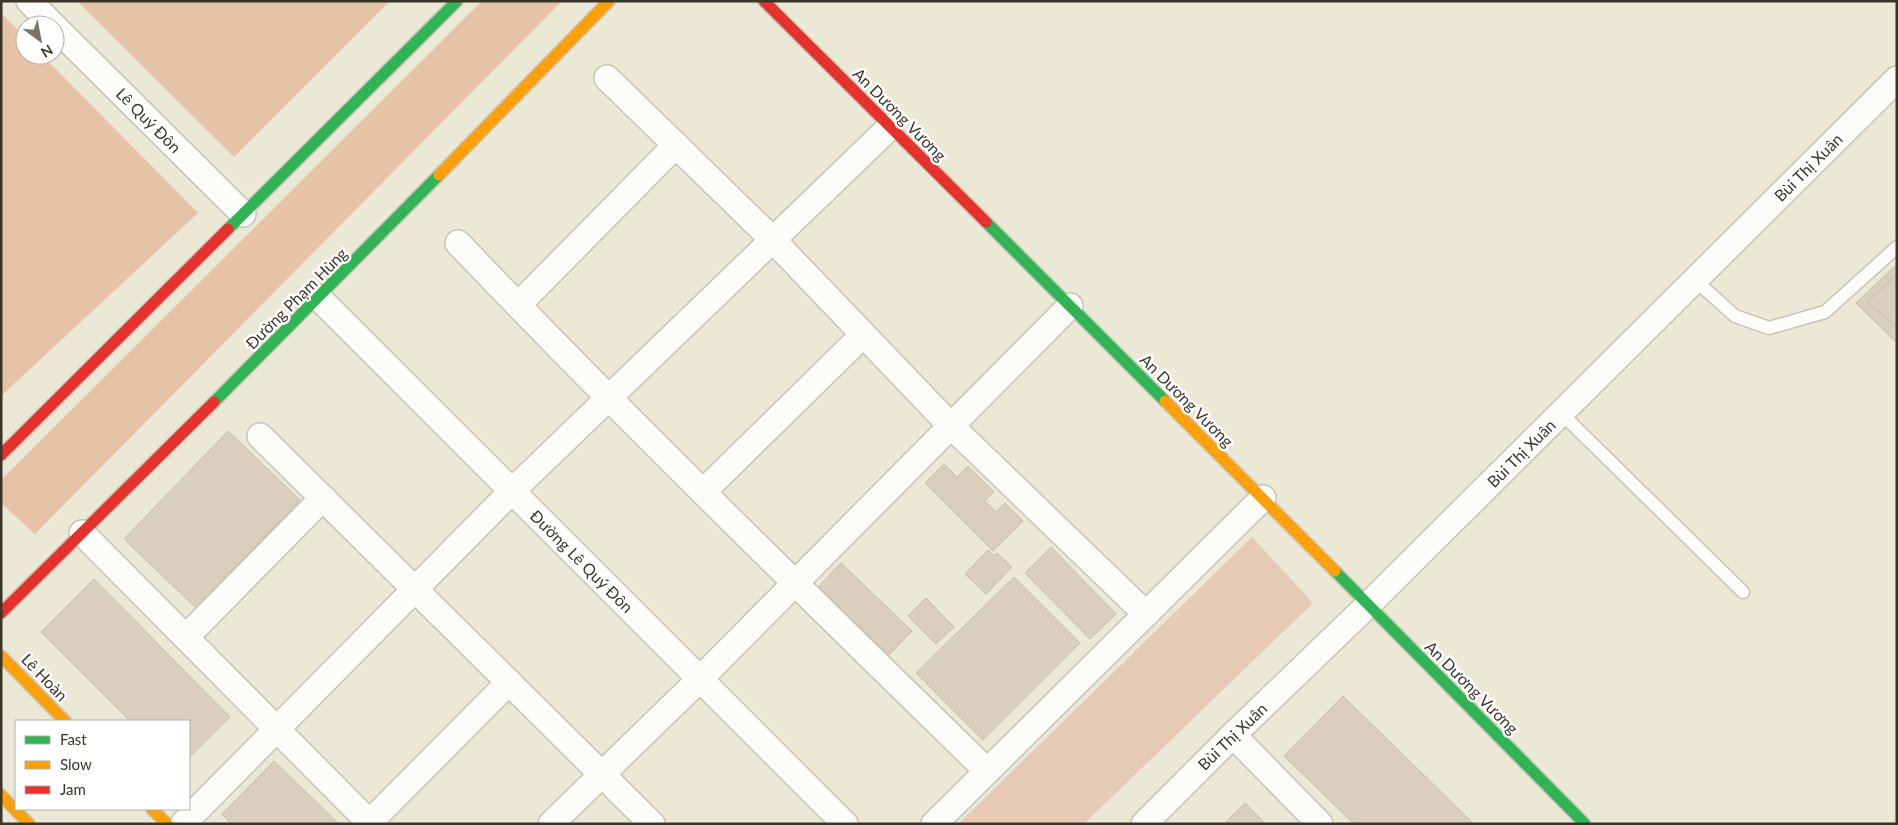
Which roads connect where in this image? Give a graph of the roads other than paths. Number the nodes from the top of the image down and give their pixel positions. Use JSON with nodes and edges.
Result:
{"nodes":[{"id":1,"x":29,"y":1,"type":"edge"},
{"id":2,"x":457,"y":1,"type":"edge"},
{"id":3,"x":609,"y":1,"type":"edge"},
{"id":4,"x":764,"y":1,"type":"edge"},
{"id":5,"x":43,"y":15,"type":"edge"},
{"id":6,"x":65,"y":37,"type":"edge"},
{"id":7,"x":607,"y":78,"type":"dead end"},
{"id":8,"x":1897,"y":79,"type":"edge"},
{"id":9,"x":890,"y":127,"type":"junction"},
{"id":10,"x":676,"y":145,"type":"junction"},
{"id":11,"x":243,"y":214,"type":"junction"},
{"id":12,"x":773,"y":240,"type":"junction"},
{"id":13,"x":458,"y":243,"type":"dead end"},
{"id":14,"x":1897,"y":247,"type":"edge"},
{"id":15,"x":1695,"y":280,"type":"junction"},
{"id":16,"x":319,"y":298,"type":"junction"},
{"id":17,"x":518,"y":305,"type":"junction"},
{"id":18,"x":1070,"y":306,"type":"junction"},
{"id":19,"x":863,"y":335,"type":"junction"},
{"id":20,"x":610,"y":397,"type":"junction"},
{"id":21,"x":1561,"y":413,"type":"junction"},
{"id":22,"x":951,"y":426,"type":"junction"},
{"id":23,"x":260,"y":436,"type":"dead end"},
{"id":24,"x":1,"y":455,"type":"edge"},
{"id":25,"x":512,"y":491,"type":"junction"},
{"id":26,"x":704,"y":491,"type":"junction"},
{"id":27,"x":323,"y":498,"type":"junction"},
{"id":28,"x":1263,"y":498,"type":"junction"},
{"id":29,"x":82,"y":533,"type":"junction"},
{"id":30,"x":795,"y":583,"type":"junction"},
{"id":31,"x":415,"y":589,"type":"junction"},
{"id":32,"x":1743,"y":592,"type":"dead end"},
{"id":33,"x":1368,"y":605,"type":"junction"},
{"id":34,"x":1,"y":613,"type":"edge"},
{"id":35,"x":1146,"y":614,"type":"junction"},
{"id":36,"x":186,"y":637,"type":"junction"},
{"id":37,"x":1,"y":656,"type":"edge"},
{"id":38,"x":700,"y":679,"type":"junction"},
{"id":39,"x":509,"y":682,"type":"junction"},
{"id":40,"x":64,"y":720,"type":"edge"},
{"id":41,"x":277,"y":728,"type":"junction"},
{"id":42,"x":1233,"y":735,"type":"junction"},
{"id":43,"x":987,"y":771,"type":"junction"},
{"id":44,"x":602,"y":774,"type":"junction"},
{"id":45,"x":1,"y":795,"type":"edge"},
{"id":46,"x":15,"y":810,"type":"edge"},
{"id":47,"x":15,"y":810,"type":"edge"},
{"id":48,"x":153,"y":810,"type":"edge"},
{"id":49,"x":370,"y":823,"type":"edge"},
{"id":50,"x":29,"y":824,"type":"edge"},
{"id":51,"x":167,"y":824,"type":"edge"},
{"id":52,"x":183,"y":824,"type":"edge"},
{"id":53,"x":551,"y":824,"type":"edge"},
{"id":54,"x":652,"y":824,"type":"edge"},
{"id":55,"x":845,"y":824,"type":"edge"},
{"id":56,"x":934,"y":824,"type":"edge"},
{"id":57,"x":1144,"y":824,"type":"edge"},
{"id":58,"x":1320,"y":824,"type":"edge"},
{"id":59,"x":1585,"y":824,"type":"edge"}],
"edges":[{"from":1,"to":5,"type":"street","name":"Lê Quý Đôn"},
{"from":2,"to":11,"type":"street"},
{"from":3,"to":16,"type":"street","name":"Đường Phạm Hùng"},
{"from":4,"to":9,"type":"street","name":"An Dương Vương"},
{"from":6,"to":11,"type":"street","name":"Lê Quý Đôn"},
{"from":7,"to":10,"type":"street"},
{"from":8,"to":15,"type":"street","name":"Bùi Thị Xuân"},
{"from":9,"to":12,"type":"street"},
{"from":9,"to":18,"type":"street","name":"An Dương Vương"},
{"from":10,"to":12,"type":"street"},
{"from":10,"to":17,"type":"street"},
{"from":11,"to":24,"type":"street"},
{"from":12,"to":19,"type":"street"},
{"from":12,"to":20,"type":"street"},
{"from":13,"to":17,"type":"street"},
{"from":14,"to":15,"type":"lane"},
{"from":15,"to":21,"type":"street","name":"Bùi Thị Xuân"},
{"from":16,"to":25,"type":"street","name":"Đường Lê Quý Đôn"},
{"from":16,"to":29,"type":"street","name":"Đường Phạm Hùng"},
{"from":17,"to":20,"type":"street"},
{"from":18,"to":22,"type":"street"},
{"from":18,"to":28,"type":"street","name":"An Dương Vương"},
{"from":19,"to":22,"type":"street"},
{"from":19,"to":26,"type":"street"},
{"from":20,"to":25,"type":"street"},
{"from":20,"to":26,"type":"street"},
{"from":21,"to":32,"type":"lane"},
{"from":21,"to":33,"type":"street","name":"Bùi Thị Xuân"},
{"from":22,"to":30,"type":"street"},
{"from":22,"to":35,"type":"street"},
{"from":23,"to":27,"type":"street"},
{"from":25,"to":31,"type":"street"},
{"from":25,"to":38,"type":"street","name":"Đường Lê Quý Đôn"},
{"from":26,"to":30,"type":"street"},
{"from":27,"to":31,"type":"street"},
{"from":27,"to":36,"type":"street"},
{"from":28,"to":33,"type":"street","name":"An Dương Vương"},
{"from":28,"to":35,"type":"street"},
{"from":29,"to":34,"type":"street","name":"Đường Phạm Hùng"},
{"from":29,"to":36,"type":"street"},
{"from":30,"to":38,"type":"street"},
{"from":30,"to":43,"type":"street"},
{"from":31,"to":39,"type":"street"},
{"from":31,"to":41,"type":"street"},
{"from":33,"to":42,"type":"street","name":"Bùi Thị Xuân"},
{"from":33,"to":59,"type":"street","name":"An Dương Vương"},
{"from":35,"to":43,"type":"street"},
{"from":36,"to":41,"type":"street"},
{"from":37,"to":40,"type":"street","name":"Lê Hoàn"},
{"from":38,"to":44,"type":"street"},
{"from":38,"to":55,"type":"street","name":"Đường Lê Quý Đôn"},
{"from":39,"to":44,"type":"street"},
{"from":39,"to":49,"type":"street"},
{"from":41,"to":49,"type":"street"},
{"from":41,"to":52,"type":"street"},
{"from":42,"to":57,"type":"street","name":"Bùi Thị Xuân"},
{"from":42,"to":58,"type":"street"},
{"from":43,"to":56,"type":"street"},
{"from":44,"to":53,"type":"street"},
{"from":44,"to":54,"type":"street"},
{"from":45,"to":46,"type":"street"},
{"from":47,"to":50,"type":"street"},
{"from":48,"to":51,"type":"street"}]}
